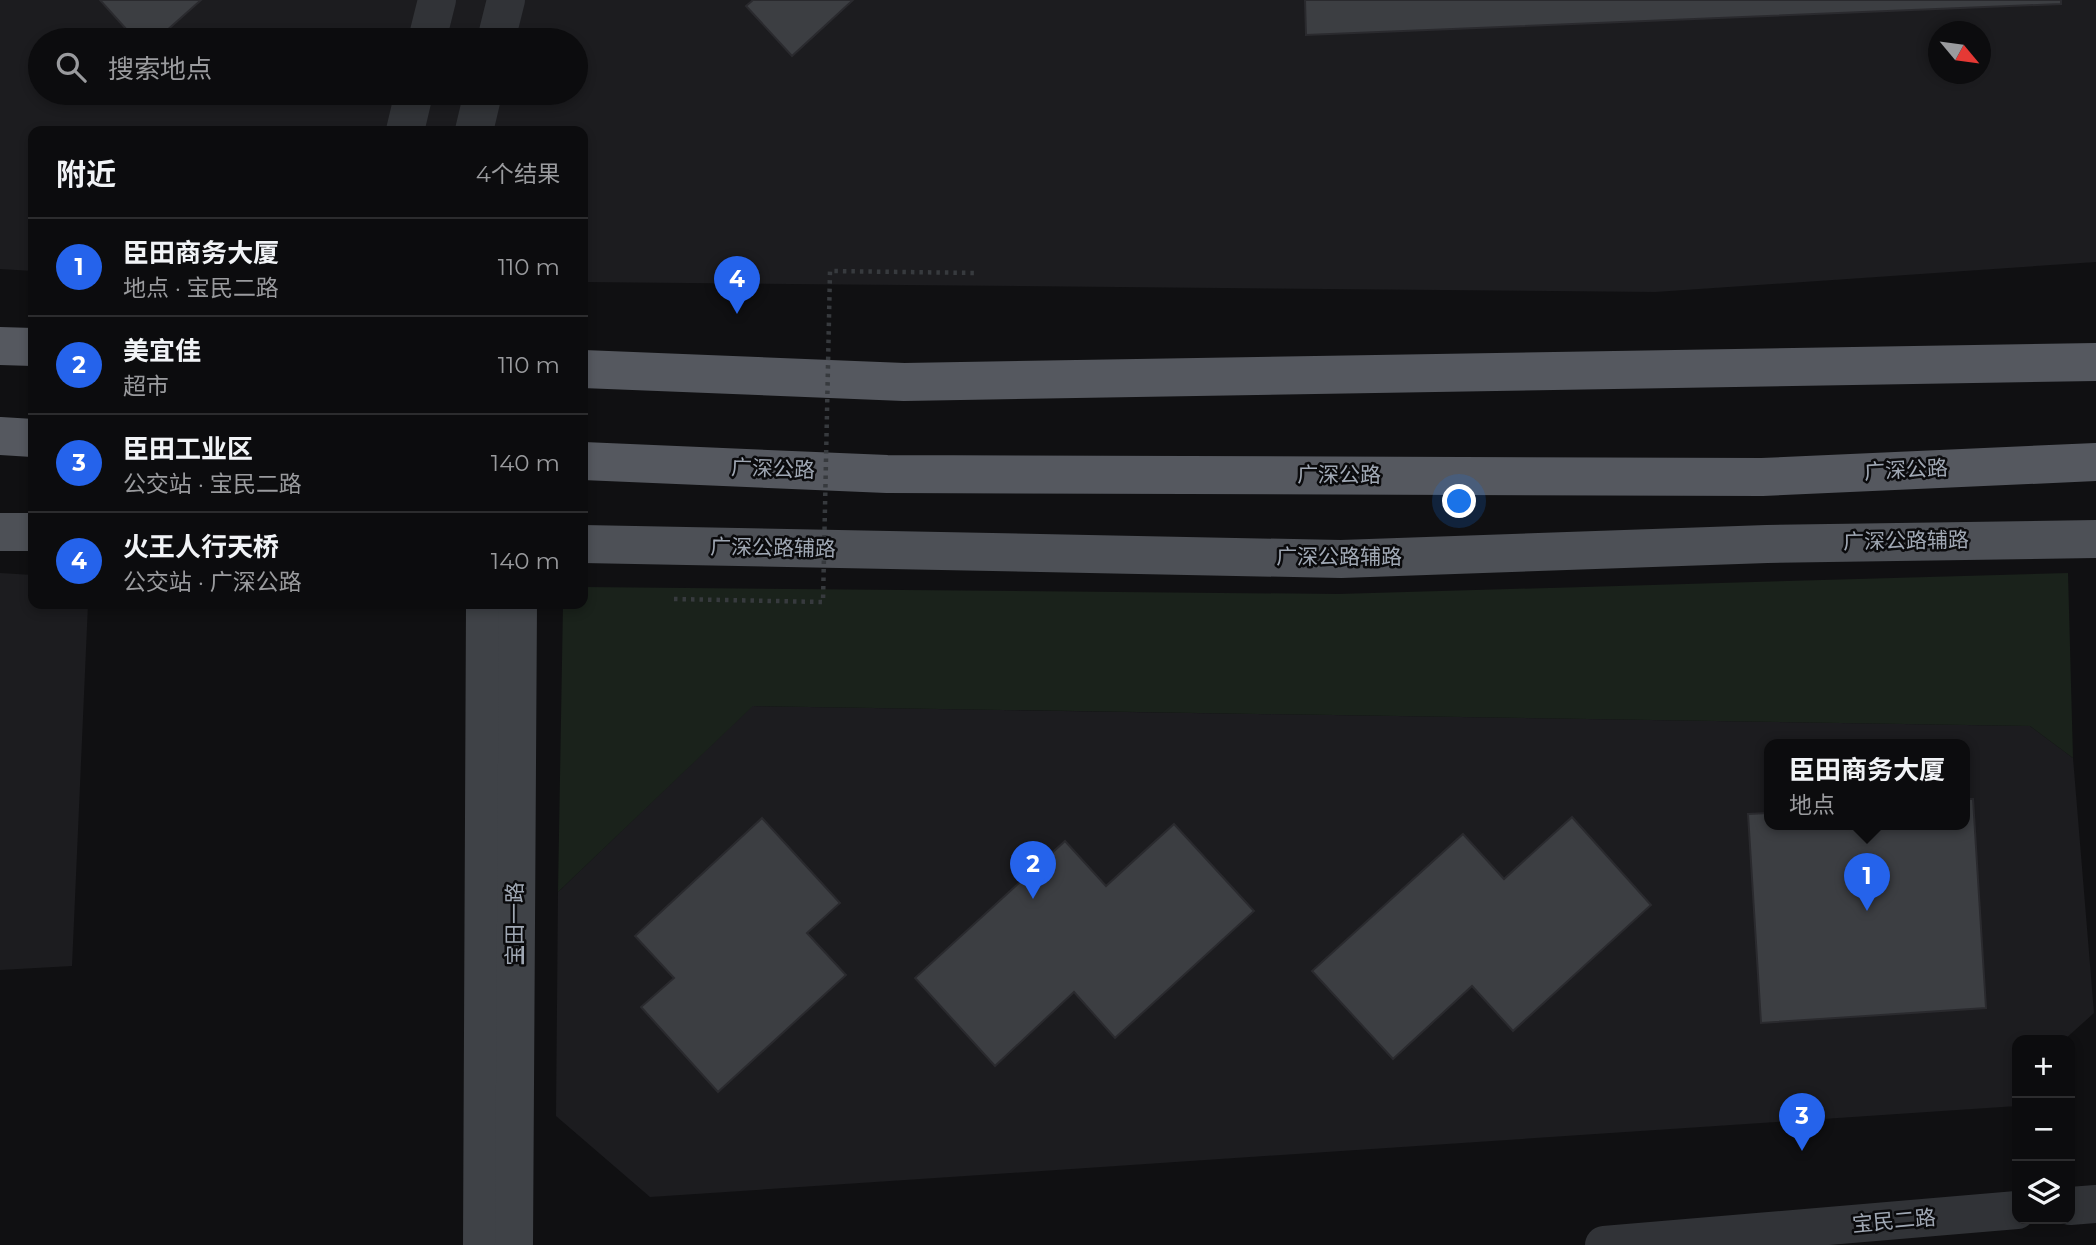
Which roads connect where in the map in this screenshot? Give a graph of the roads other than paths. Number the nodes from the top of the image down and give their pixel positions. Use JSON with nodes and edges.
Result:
{"nodes":[{"id":1,"x":438,"y":0,"type":"edge"},
{"id":2,"x":506,"y":0,"type":"edge"},
{"id":3,"x":430,"y":28,"type":"edge"},
{"id":4,"x":499,"y":28,"type":"edge"},
{"id":5,"x":411,"y":105,"type":"edge"},
{"id":6,"x":480,"y":105,"type":"edge"},
{"id":7,"x":406,"y":126,"type":"edge"},
{"id":8,"x":475,"y":126,"type":"edge"},
{"id":9,"x":0,"y":346,"type":"edge"},
{"id":10,"x":28,"y":347,"type":"edge"},
{"id":11,"x":2094,"y":362,"type":"edge"},
{"id":12,"x":588,"y":369,"type":"edge"},
{"id":13,"x":0,"y":436,"type":"edge"},
{"id":14,"x":28,"y":438,"type":"edge"},
{"id":15,"x":588,"y":461,"type":"edge"},
{"id":16,"x":2096,"y":462,"type":"edge"},
{"id":17,"x":0,"y":532,"type":"edge"},
{"id":18,"x":28,"y":532,"type":"edge"},
{"id":19,"x":2096,"y":539,"type":"edge"},
{"id":20,"x":588,"y":544,"type":"edge"},
{"id":21,"x":485,"y":609,"type":"edge"},
{"id":22,"x":518,"y":609,"type":"edge"},
{"id":23,"x":2096,"y":1204,"type":"edge"},
{"id":24,"x":2075,"y":1206,"type":"edge"},
{"id":25,"x":2012,"y":1210,"type":"edge"},
{"id":26,"x":497,"y":1234,"type":"edge"},
{"id":27,"x":1604,"y":1245,"type":"edge"}],
"edges":[{"from":1,"to":3,"type":"street"},
{"from":2,"to":4,"type":"street"},
{"from":5,"to":7,"type":"street"},
{"from":6,"to":8,"type":"street"},
{"from":9,"to":10,"type":"highway"},
{"from":11,"to":12,"type":"highway"},
{"from":13,"to":14,"type":"highway"},
{"from":15,"to":16,"type":"highway","name":"广深公路"},
{"from":17,"to":18,"type":"main road"},
{"from":19,"to":20,"type":"main road","name":"广深公路辅路"},
{"from":21,"to":26,"type":"main road","name":"宝田一路"},
{"from":22,"to":26,"type":"main road","name":"宝田一路"},
{"from":23,"to":24,"type":"street"},
{"from":25,"to":27,"type":"street","name":"宝民二路"}]}
